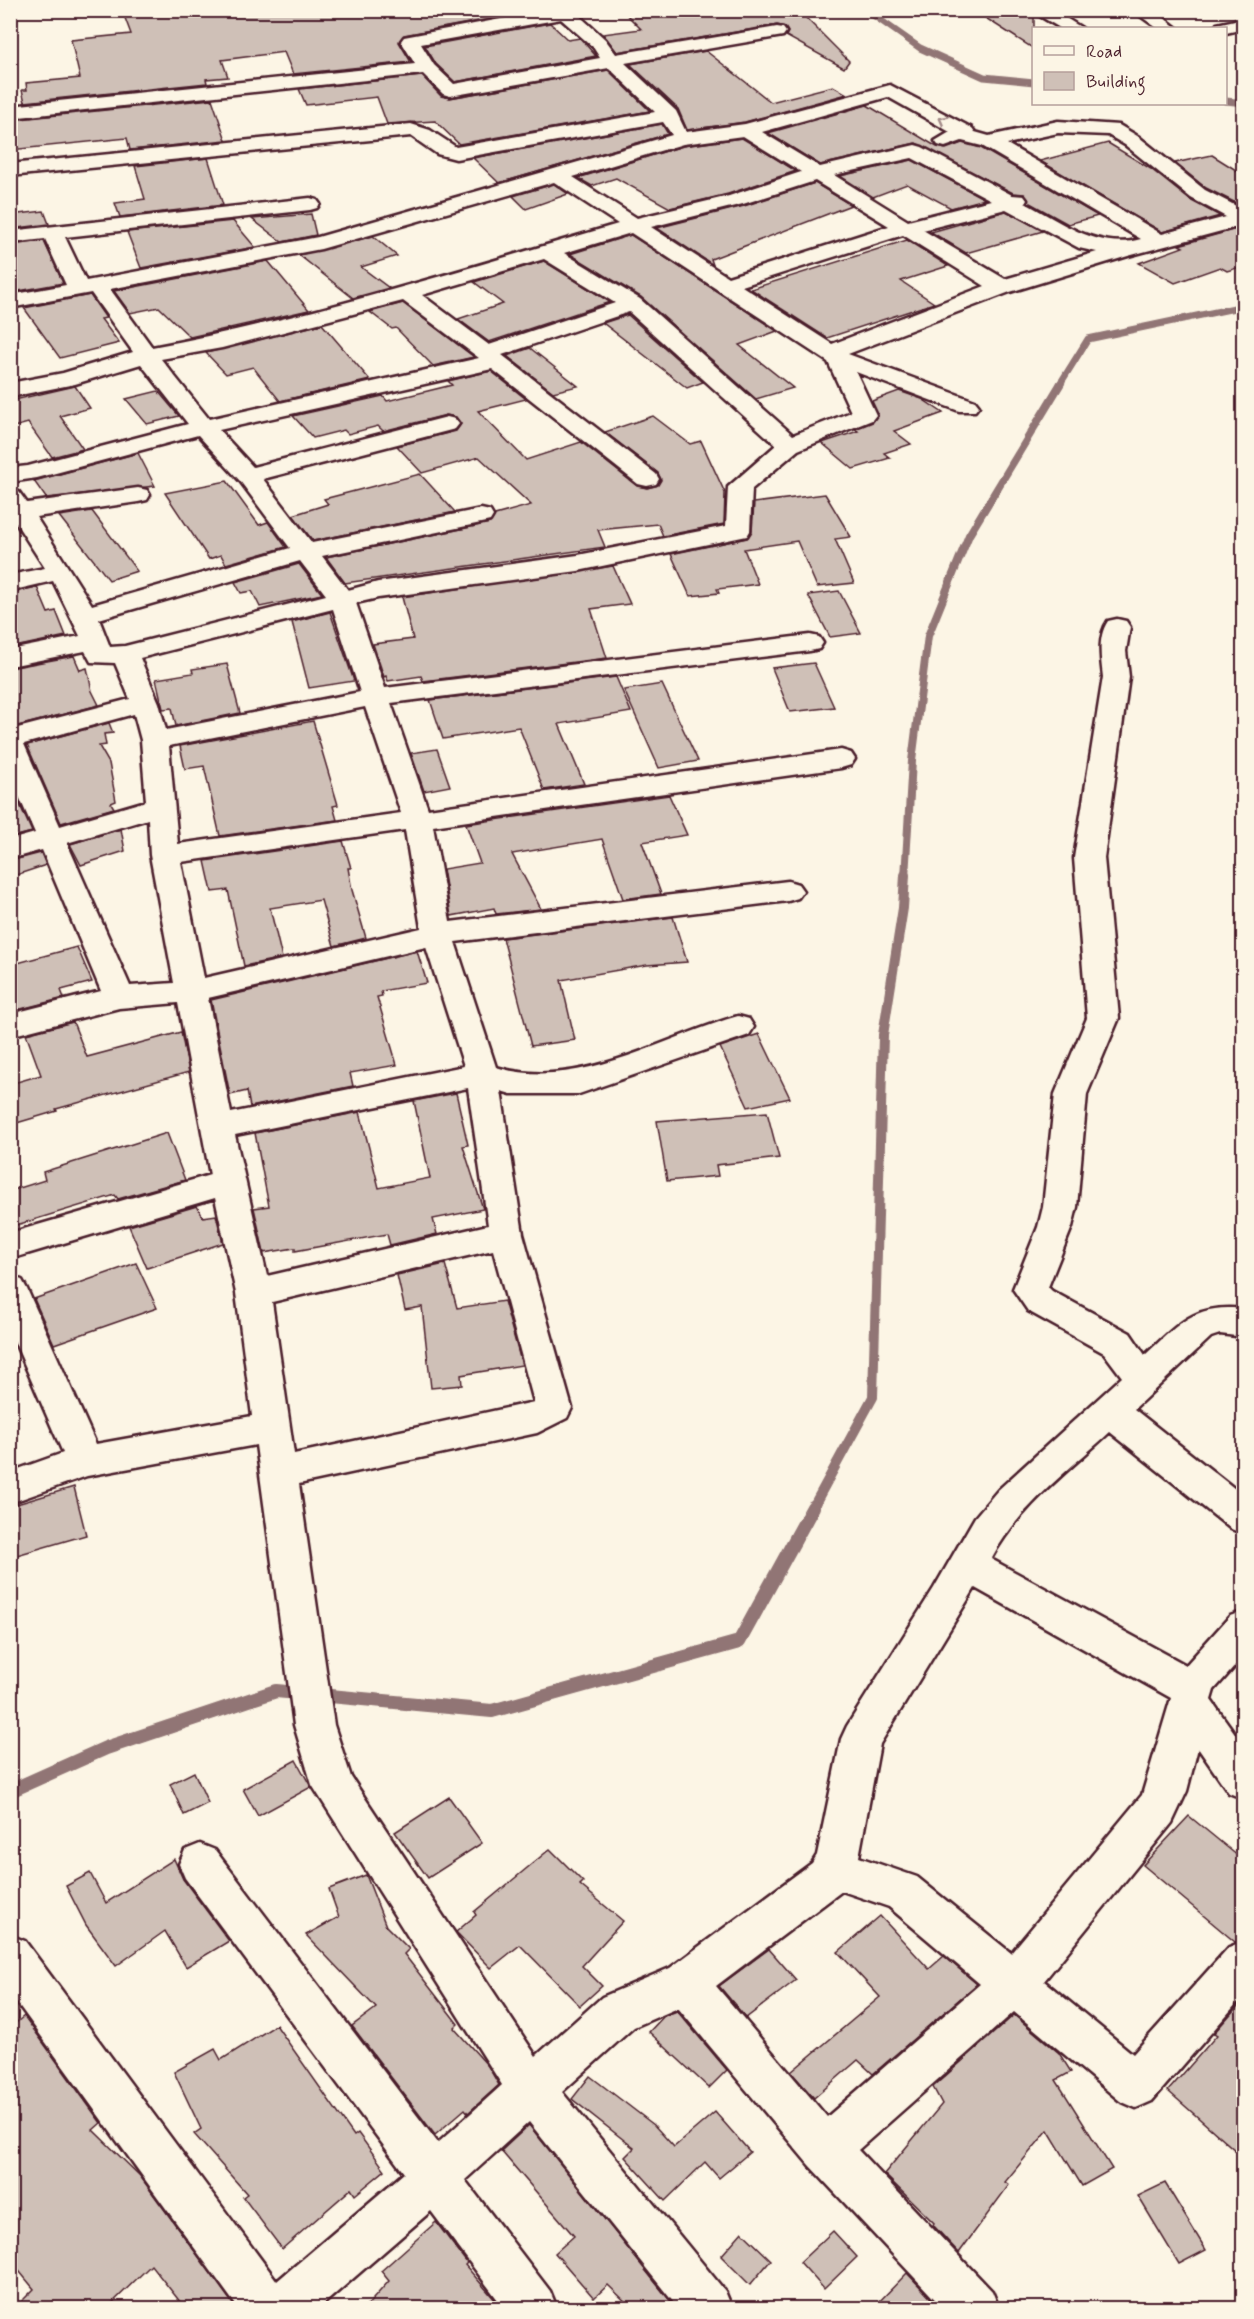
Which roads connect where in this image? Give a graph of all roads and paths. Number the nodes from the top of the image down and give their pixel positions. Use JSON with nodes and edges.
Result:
{"nodes":[{"id":1,"x":1039,"y":10,"type":"edge"},
{"id":2,"x":1141,"y":10,"type":"edge"},
{"id":3,"x":1233,"y":10,"type":"edge"},
{"id":4,"x":564,"y":12,"type":"edge"},
{"id":5,"x":1244,"y":17,"type":"edge"},
{"id":6,"x":1244,"y":23,"type":"edge"},
{"id":7,"x":1071,"y":27,"type":"edge"},
{"id":8,"x":1166,"y":27,"type":"edge"},
{"id":9,"x":1227,"y":27,"type":"edge"},
{"id":10,"x":777,"y":32,"type":"dead end"},
{"id":11,"x":611,"y":60,"type":"junction"},
{"id":12,"x":427,"y":68,"type":"junction"},
{"id":13,"x":10,"y":112,"type":"edge"},
{"id":14,"x":669,"y":115,"type":"junction"},
{"id":15,"x":746,"y":130,"type":"junction"},
{"id":16,"x":962,"y":135,"type":"junction"},
{"id":17,"x":681,"y":138,"type":"junction"},
{"id":18,"x":989,"y":142,"type":"junction"},
{"id":19,"x":915,"y":151,"type":"junction"},
{"id":20,"x":10,"y":170,"type":"edge"},
{"id":21,"x":818,"y":173,"type":"junction"},
{"id":22,"x":557,"y":175,"type":"junction"},
{"id":23,"x":1068,"y":188,"type":"junction"},
{"id":24,"x":1007,"y":203,"type":"junction"},
{"id":25,"x":310,"y":204,"type":"dead end"},
{"id":26,"x":635,"y":225,"type":"junction"},
{"id":27,"x":908,"y":227,"type":"junction"},
{"id":28,"x":53,"y":233,"type":"junction"},
{"id":29,"x":10,"y":237,"type":"edge"},
{"id":30,"x":1159,"y":241,"type":"junction"},
{"id":31,"x":1126,"y":250,"type":"junction"},
{"id":32,"x":548,"y":252,"type":"junction"},
{"id":33,"x":726,"y":284,"type":"junction"},
{"id":34,"x":1002,"y":287,"type":"junction"},
{"id":35,"x":88,"y":288,"type":"junction"},
{"id":36,"x":406,"y":293,"type":"junction"},
{"id":37,"x":10,"y":302,"type":"edge"},
{"id":38,"x":632,"y":304,"type":"junction"},
{"id":39,"x":146,"y":355,"type":"junction"},
{"id":40,"x":834,"y":356,"type":"junction"},
{"id":41,"x":492,"y":357,"type":"junction"},
{"id":42,"x":10,"y":390,"type":"edge"},
{"id":43,"x":968,"y":406,"type":"dead end"},
{"id":44,"x":447,"y":424,"type":"dead end"},
{"id":45,"x":203,"y":427,"type":"junction"},
{"id":46,"x":790,"y":445,"type":"junction"},
{"id":47,"x":10,"y":475,"type":"edge"},
{"id":48,"x":248,"y":476,"type":"junction"},
{"id":49,"x":647,"y":479,"type":"dead end"},
{"id":50,"x":138,"y":495,"type":"dead end"},
{"id":51,"x":14,"y":507,"type":"edge"},
{"id":52,"x":481,"y":516,"type":"dead end"},
{"id":53,"x":305,"y":552,"type":"junction"},
{"id":54,"x":59,"y":572,"type":"junction"},
{"id":55,"x":10,"y":583,"type":"edge"},
{"id":56,"x":342,"y":599,"type":"junction"},
{"id":57,"x":82,"y":616,"type":"junction"},
{"id":58,"x":1117,"y":627,"type":"dead end"},
{"id":59,"x":96,"y":641,"type":"junction"},
{"id":60,"x":810,"y":643,"type":"dead end"},
{"id":61,"x":125,"y":654,"type":"junction"},
{"id":62,"x":10,"y":658,"type":"edge"},
{"id":63,"x":375,"y":697,"type":"junction"},
{"id":64,"x":145,"y":703,"type":"junction"},
{"id":65,"x":155,"y":740,"type":"junction"},
{"id":66,"x":10,"y":741,"type":"edge"},
{"id":67,"x":842,"y":759,"type":"dead end"},
{"id":68,"x":159,"y":806,"type":"junction"},
{"id":69,"x":417,"y":819,"type":"junction"},
{"id":70,"x":52,"y":837,"type":"junction"},
{"id":71,"x":10,"y":850,"type":"edge"},
{"id":72,"x":165,"y":855,"type":"junction"},
{"id":73,"x":788,"y":891,"type":"dead end"},
{"id":74,"x":437,"y":934,"type":"junction"},
{"id":75,"x":191,"y":992,"type":"junction"},
{"id":76,"x":119,"y":997,"type":"junction"},
{"id":77,"x":10,"y":1025,"type":"edge"},
{"id":78,"x":738,"y":1027,"type":"dead end"},
{"id":79,"x":482,"y":1074,"type":"junction"},
{"id":80,"x":217,"y":1127,"type":"junction"},
{"id":81,"x":228,"y":1182,"type":"junction"},
{"id":82,"x":506,"y":1234,"type":"junction"},
{"id":83,"x":10,"y":1246,"type":"edge"},
{"id":84,"x":10,"y":1289,"type":"edge"},
{"id":85,"x":252,"y":1293,"type":"junction"},
{"id":86,"x":1244,"y":1323,"type":"edge"},
{"id":87,"x":1143,"y":1378,"type":"junction"},
{"id":88,"x":1109,"y":1410,"type":"junction"},
{"id":89,"x":273,"y":1427,"type":"junction"},
{"id":90,"x":85,"y":1461,"type":"junction"},
{"id":91,"x":279,"y":1473,"type":"junction"},
{"id":92,"x":10,"y":1488,"type":"edge"},
{"id":93,"x":1244,"y":1518,"type":"edge"},
{"id":94,"x":967,"y":1565,"type":"junction"},
{"id":95,"x":1244,"y":1628,"type":"edge"},
{"id":96,"x":1191,"y":1696,"type":"junction"},
{"id":97,"x":1244,"y":1780,"type":"edge"},
{"id":98,"x":200,"y":1864,"type":"dead end"},
{"id":99,"x":835,"y":1869,"type":"junction"},
{"id":100,"x":10,"y":1956,"type":"edge"},
{"id":101,"x":1244,"y":1962,"type":"edge"},
{"id":102,"x":1015,"y":1982,"type":"junction"},
{"id":103,"x":685,"y":1983,"type":"junction"},
{"id":104,"x":531,"y":2089,"type":"junction"},
{"id":105,"x":825,"y":2149,"type":"junction"},
{"id":106,"x":433,"y":2178,"type":"junction"},
{"id":107,"x":267,"y":2308,"type":"edge"},
{"id":108,"x":282,"y":2308,"type":"edge"},
{"id":109,"x":533,"y":2308,"type":"edge"},
{"id":110,"x":708,"y":2308,"type":"edge"},
{"id":111,"x":975,"y":2308,"type":"edge"}],
"edges":[{"from":1,"to":7,"type":"street"},
{"from":2,"to":8,"type":"street"},
{"from":3,"to":5,"type":"street"},
{"from":4,"to":11,"type":"street"},
{"from":4,"to":12,"type":"street"},
{"from":6,"to":9,"type":"street"},
{"from":10,"to":11,"type":"street"},
{"from":11,"to":12,"type":"street"},
{"from":11,"to":14,"type":"street"},
{"from":12,"to":13,"type":"street"},
{"from":14,"to":17,"type":"street"},
{"from":14,"to":20,"type":"street"},
{"from":16,"to":15,"type":"street","one_way":true},
{"from":15,"to":17,"type":"street"},
{"from":15,"to":21,"type":"street"},
{"from":16,"to":18,"type":"street"},
{"from":16,"to":19,"type":"street"},
{"from":17,"to":22,"type":"street"},
{"from":18,"to":23,"type":"street"},
{"from":18,"to":30,"type":"street"},
{"from":19,"to":21,"type":"street"},
{"from":19,"to":24,"type":"street"},
{"from":21,"to":26,"type":"street"},
{"from":21,"to":27,"type":"street"},
{"from":22,"to":26,"type":"street"},
{"from":22,"to":35,"type":"street"},
{"from":23,"to":24,"type":"street"},
{"from":23,"to":30,"type":"street"},
{"from":24,"to":27,"type":"street"},
{"from":24,"to":31,"type":"street"},
{"from":25,"to":28,"type":"street"},
{"from":26,"to":32,"type":"street"},
{"from":26,"to":33,"type":"street"},
{"from":27,"to":33,"type":"street"},
{"from":27,"to":34,"type":"street"},
{"from":28,"to":29,"type":"street"},
{"from":28,"to":35,"type":"street"},
{"from":30,"to":31,"type":"street"},
{"from":31,"to":34,"type":"street"},
{"from":32,"to":36,"type":"street"},
{"from":32,"to":38,"type":"street"},
{"from":33,"to":40,"type":"street"},
{"from":34,"to":40,"type":"street"},
{"from":35,"to":37,"type":"street"},
{"from":35,"to":39,"type":"street"},
{"from":36,"to":39,"type":"street"},
{"from":36,"to":41,"type":"street"},
{"from":38,"to":41,"type":"street"},
{"from":38,"to":46,"type":"street"},
{"from":39,"to":42,"type":"street"},
{"from":39,"to":45,"type":"street"},
{"from":40,"to":43,"type":"street"},
{"from":40,"to":46,"type":"street"},
{"from":41,"to":45,"type":"street"},
{"from":41,"to":49,"type":"street"},
{"from":44,"to":48,"type":"street"},
{"from":45,"to":47,"type":"street"},
{"from":45,"to":48,"type":"street"},
{"from":46,"to":56,"type":"street"},
{"from":48,"to":53,"type":"street"},
{"from":50,"to":51,"type":"street"},
{"from":51,"to":54,"type":"street"},
{"from":52,"to":53,"type":"street"},
{"from":53,"to":56,"type":"street"},
{"from":53,"to":57,"type":"street"},
{"from":54,"to":55,"type":"street"},
{"from":54,"to":57,"type":"street"},
{"from":56,"to":61,"type":"street"},
{"from":56,"to":63,"type":"street"},
{"from":57,"to":59,"type":"street"},
{"from":58,"to":87,"type":"street"},
{"from":59,"to":61,"type":"street"},
{"from":59,"to":62,"type":"street"},
{"from":60,"to":63,"type":"street"},
{"from":61,"to":64,"type":"street"},
{"from":63,"to":65,"type":"street"},
{"from":63,"to":69,"type":"street"},
{"from":64,"to":65,"type":"street"},
{"from":64,"to":66,"type":"street"},
{"from":65,"to":68,"type":"street"},
{"from":66,"to":70,"type":"street"},
{"from":67,"to":69,"type":"street"},
{"from":68,"to":70,"type":"street"},
{"from":68,"to":72,"type":"street"},
{"from":69,"to":72,"type":"street"},
{"from":69,"to":74,"type":"street"},
{"from":70,"to":71,"type":"street"},
{"from":70,"to":76,"type":"street"},
{"from":72,"to":75,"type":"street"},
{"from":73,"to":74,"type":"street"},
{"from":74,"to":75,"type":"street"},
{"from":74,"to":79,"type":"street"},
{"from":75,"to":76,"type":"street"},
{"from":75,"to":80,"type":"street"},
{"from":76,"to":77,"type":"street"},
{"from":78,"to":79,"type":"street"},
{"from":79,"to":80,"type":"street"},
{"from":79,"to":82,"type":"street"},
{"from":80,"to":81,"type":"street"},
{"from":81,"to":83,"type":"street"},
{"from":81,"to":85,"type":"street"},
{"from":82,"to":85,"type":"street"},
{"from":82,"to":91,"type":"street"},
{"from":84,"to":90,"type":"street"},
{"from":85,"to":89,"type":"street"},
{"from":86,"to":87,"type":"street"},
{"from":87,"to":88,"type":"street"},
{"from":88,"to":93,"type":"street"},
{"from":88,"to":94,"type":"street"},
{"from":89,"to":90,"type":"street"},
{"from":89,"to":91,"type":"street"},
{"from":90,"to":92,"type":"street"},
{"from":91,"to":104,"type":"street"},
{"from":94,"to":96,"type":"street"},
{"from":94,"to":99,"type":"street"},
{"from":95,"to":96,"type":"street"},
{"from":96,"to":97,"type":"street"},
{"from":96,"to":102,"type":"street"},
{"from":98,"to":106,"type":"street"},
{"from":99,"to":102,"type":"street"},
{"from":99,"to":103,"type":"street"},
{"from":100,"to":107,"type":"street"},
{"from":101,"to":102,"type":"street"},
{"from":102,"to":105,"type":"street"},
{"from":103,"to":104,"type":"street"},
{"from":103,"to":105,"type":"street"},
{"from":104,"to":106,"type":"street"},
{"from":104,"to":110,"type":"street"},
{"from":105,"to":111,"type":"street"},
{"from":106,"to":108,"type":"street"},
{"from":106,"to":109,"type":"street"}]}
